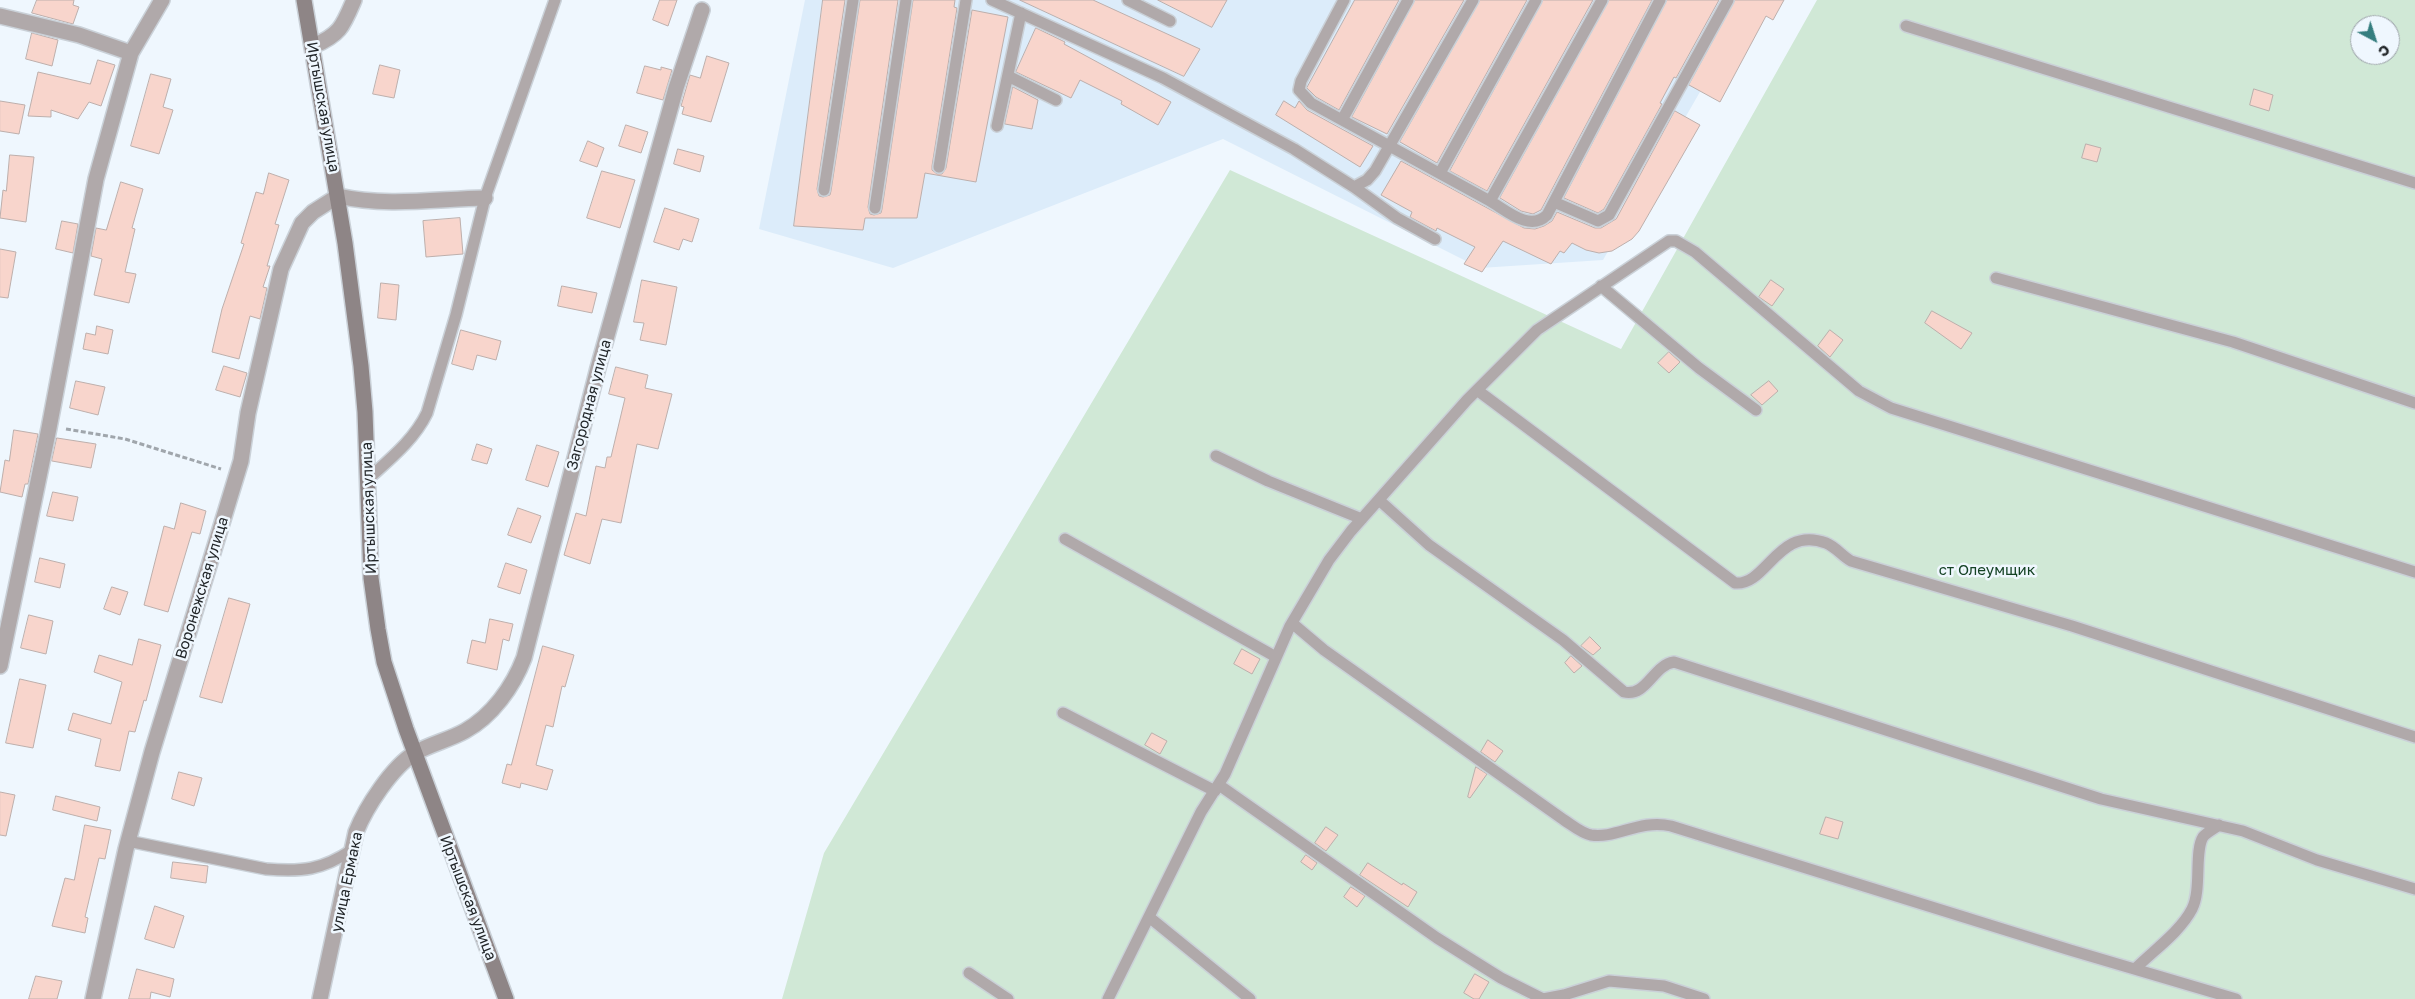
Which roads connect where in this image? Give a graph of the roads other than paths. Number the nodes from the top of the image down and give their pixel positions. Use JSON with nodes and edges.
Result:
{"nodes":[{"id":1,"x":162,"y":0,"type":"edge"},
{"id":2,"x":304,"y":0,"type":"edge"},
{"id":3,"x":354,"y":0,"type":"edge"},
{"id":4,"x":555,"y":0,"type":"edge"},
{"id":5,"x":853,"y":0,"type":"edge"},
{"id":6,"x":906,"y":0,"type":"edge"},
{"id":7,"x":966,"y":0,"type":"edge"},
{"id":8,"x":992,"y":0,"type":"edge"},
{"id":9,"x":1128,"y":0,"type":"edge"},
{"id":10,"x":1344,"y":0,"type":"edge"},
{"id":11,"x":1408,"y":0,"type":"edge"},
{"id":12,"x":1472,"y":0,"type":"edge"},
{"id":13,"x":1536,"y":0,"type":"edge"},
{"id":14,"x":1602,"y":0,"type":"edge"},
{"id":15,"x":1660,"y":0,"type":"edge"},
{"id":16,"x":1728,"y":0,"type":"edge"},
{"id":17,"x":702,"y":10,"type":"dead end"},
{"id":18,"x":1021,"y":13,"type":"junction"},
{"id":19,"x":0,"y":16,"type":"edge"},
{"id":20,"x":1170,"y":21,"type":"dead end"},
{"id":21,"x":1906,"y":26,"type":"dead end"},
{"id":22,"x":313,"y":46,"type":"junction"},
{"id":23,"x":131,"y":53,"type":"junction"},
{"id":24,"x":1008,"y":76,"type":"junction"},
{"id":25,"x":1056,"y":100,"type":"dead end"},
{"id":26,"x":1342,"y":120,"type":"junction"},
{"id":27,"x":997,"y":126,"type":"dead end"},
{"id":28,"x":1391,"y":146,"type":"junction"},
{"id":29,"x":939,"y":167,"type":"dead end"},
{"id":30,"x":1440,"y":173,"type":"junction"},
{"id":31,"x":2415,"y":183,"type":"edge"},
{"id":32,"x":1354,"y":186,"type":"junction"},
{"id":33,"x":824,"y":190,"type":"dead end"},
{"id":34,"x":338,"y":196,"type":"junction"},
{"id":35,"x":485,"y":198,"type":"junction"},
{"id":36,"x":1490,"y":201,"type":"junction"},
{"id":37,"x":1554,"y":202,"type":"junction"},
{"id":38,"x":875,"y":208,"type":"dead end"},
{"id":39,"x":1435,"y":239,"type":"dead end"},
{"id":40,"x":1996,"y":278,"type":"dead end"},
{"id":41,"x":1601,"y":286,"type":"junction"},
{"id":42,"x":1477,"y":390,"type":"junction"},
{"id":43,"x":2415,"y":403,"type":"edge"},
{"id":44,"x":1756,"y":410,"type":"dead end"},
{"id":45,"x":1216,"y":456,"type":"dead end"},
{"id":46,"x":368,"y":479,"type":"junction"},
{"id":47,"x":1379,"y":500,"type":"junction"},
{"id":48,"x":1362,"y":519,"type":"junction"},
{"id":49,"x":1065,"y":539,"type":"dead end"},
{"id":50,"x":2415,"y":572,"type":"edge"},
{"id":51,"x":1292,"y":623,"type":"junction"},
{"id":52,"x":1276,"y":657,"type":"junction"},
{"id":53,"x":0,"y":666,"type":"edge"},
{"id":54,"x":1063,"y":713,"type":"dead end"},
{"id":55,"x":2415,"y":738,"type":"edge"},
{"id":56,"x":414,"y":753,"type":"junction"},
{"id":57,"x":1217,"y":788,"type":"junction"},
{"id":58,"x":2219,"y":825,"type":"junction"},
{"id":59,"x":128,"y":841,"type":"junction"},
{"id":60,"x":352,"y":850,"type":"junction"},
{"id":61,"x":2415,"y":889,"type":"edge"},
{"id":62,"x":1150,"y":917,"type":"junction"},
{"id":63,"x":2136,"y":968,"type":"junction"},
{"id":64,"x":969,"y":974,"type":"dead end"},
{"id":65,"x":93,"y":999,"type":"edge"},
{"id":66,"x":320,"y":999,"type":"edge"},
{"id":67,"x":506,"y":999,"type":"edge"},
{"id":68,"x":1008,"y":999,"type":"edge"},
{"id":69,"x":1108,"y":999,"type":"edge"},
{"id":70,"x":1250,"y":999,"type":"edge"},
{"id":71,"x":1704,"y":999,"type":"edge"},
{"id":72,"x":2236,"y":999,"type":"edge"}],
"edges":[{"from":1,"to":23,"type":"street"},
{"from":2,"to":22,"type":"main road","name":"Иртышская улица"},
{"from":3,"to":22,"type":"street"},
{"from":4,"to":35,"type":"lane"},
{"from":5,"to":33,"type":"lane"},
{"from":6,"to":38,"type":"lane"},
{"from":7,"to":29,"type":"lane"},
{"from":8,"to":18,"type":"lane"},
{"from":9,"to":20,"type":"lane"},
{"from":10,"to":26,"type":"lane"},
{"from":11,"to":26,"type":"lane"},
{"from":12,"to":28,"type":"lane"},
{"from":13,"to":30,"type":"lane"},
{"from":14,"to":36,"type":"lane"},
{"from":15,"to":37,"type":"lane"},
{"from":16,"to":37,"type":"lane"},
{"from":17,"to":56,"type":"street","name":"Загородная улица"},
{"from":18,"to":24,"type":"lane"},
{"from":18,"to":32,"type":"lane"},
{"from":19,"to":23,"type":"street"},
{"from":21,"to":31,"type":"lane"},
{"from":22,"to":34,"type":"main road","name":"Иртышская улица"},
{"from":23,"to":53,"type":"street"},
{"from":24,"to":25,"type":"lane"},
{"from":24,"to":27,"type":"lane"},
{"from":26,"to":28,"type":"lane"},
{"from":28,"to":30,"type":"lane"},
{"from":28,"to":32,"type":"lane"},
{"from":30,"to":36,"type":"lane"},
{"from":32,"to":39,"type":"lane"},
{"from":34,"to":35,"type":"street"},
{"from":34,"to":46,"type":"main road","name":"Иртышская улица"},
{"from":34,"to":59,"type":"street","name":"Воронежская улица"},
{"from":35,"to":46,"type":"lane"},
{"from":36,"to":37,"type":"lane"},
{"from":40,"to":43,"type":"lane"},
{"from":41,"to":42,"type":"lane"},
{"from":41,"to":44,"type":"lane"},
{"from":41,"to":50,"type":"lane"},
{"from":42,"to":47,"type":"lane"},
{"from":42,"to":55,"type":"lane"},
{"from":45,"to":48,"type":"lane"},
{"from":46,"to":56,"type":"main road","name":"Иртышская улица"},
{"from":47,"to":48,"type":"lane"},
{"from":47,"to":58,"type":"lane"},
{"from":48,"to":51,"type":"lane"},
{"from":49,"to":52,"type":"lane"},
{"from":51,"to":52,"type":"lane"},
{"from":51,"to":63,"type":"lane"},
{"from":52,"to":57,"type":"lane"},
{"from":54,"to":57,"type":"lane"},
{"from":56,"to":60,"type":"street","name":"улица Ермака"},
{"from":56,"to":67,"type":"main road","name":"Иртышская улица"},
{"from":57,"to":62,"type":"lane"},
{"from":57,"to":71,"type":"lane"},
{"from":58,"to":61,"type":"lane"},
{"from":58,"to":63,"type":"lane"},
{"from":59,"to":60,"type":"lane"},
{"from":59,"to":65,"type":"street","name":"Воронежская улица"},
{"from":60,"to":66,"type":"street","name":"улица Ермака"},
{"from":62,"to":69,"type":"lane"},
{"from":62,"to":70,"type":"lane"},
{"from":63,"to":72,"type":"lane"},
{"from":64,"to":68,"type":"lane"}]}
